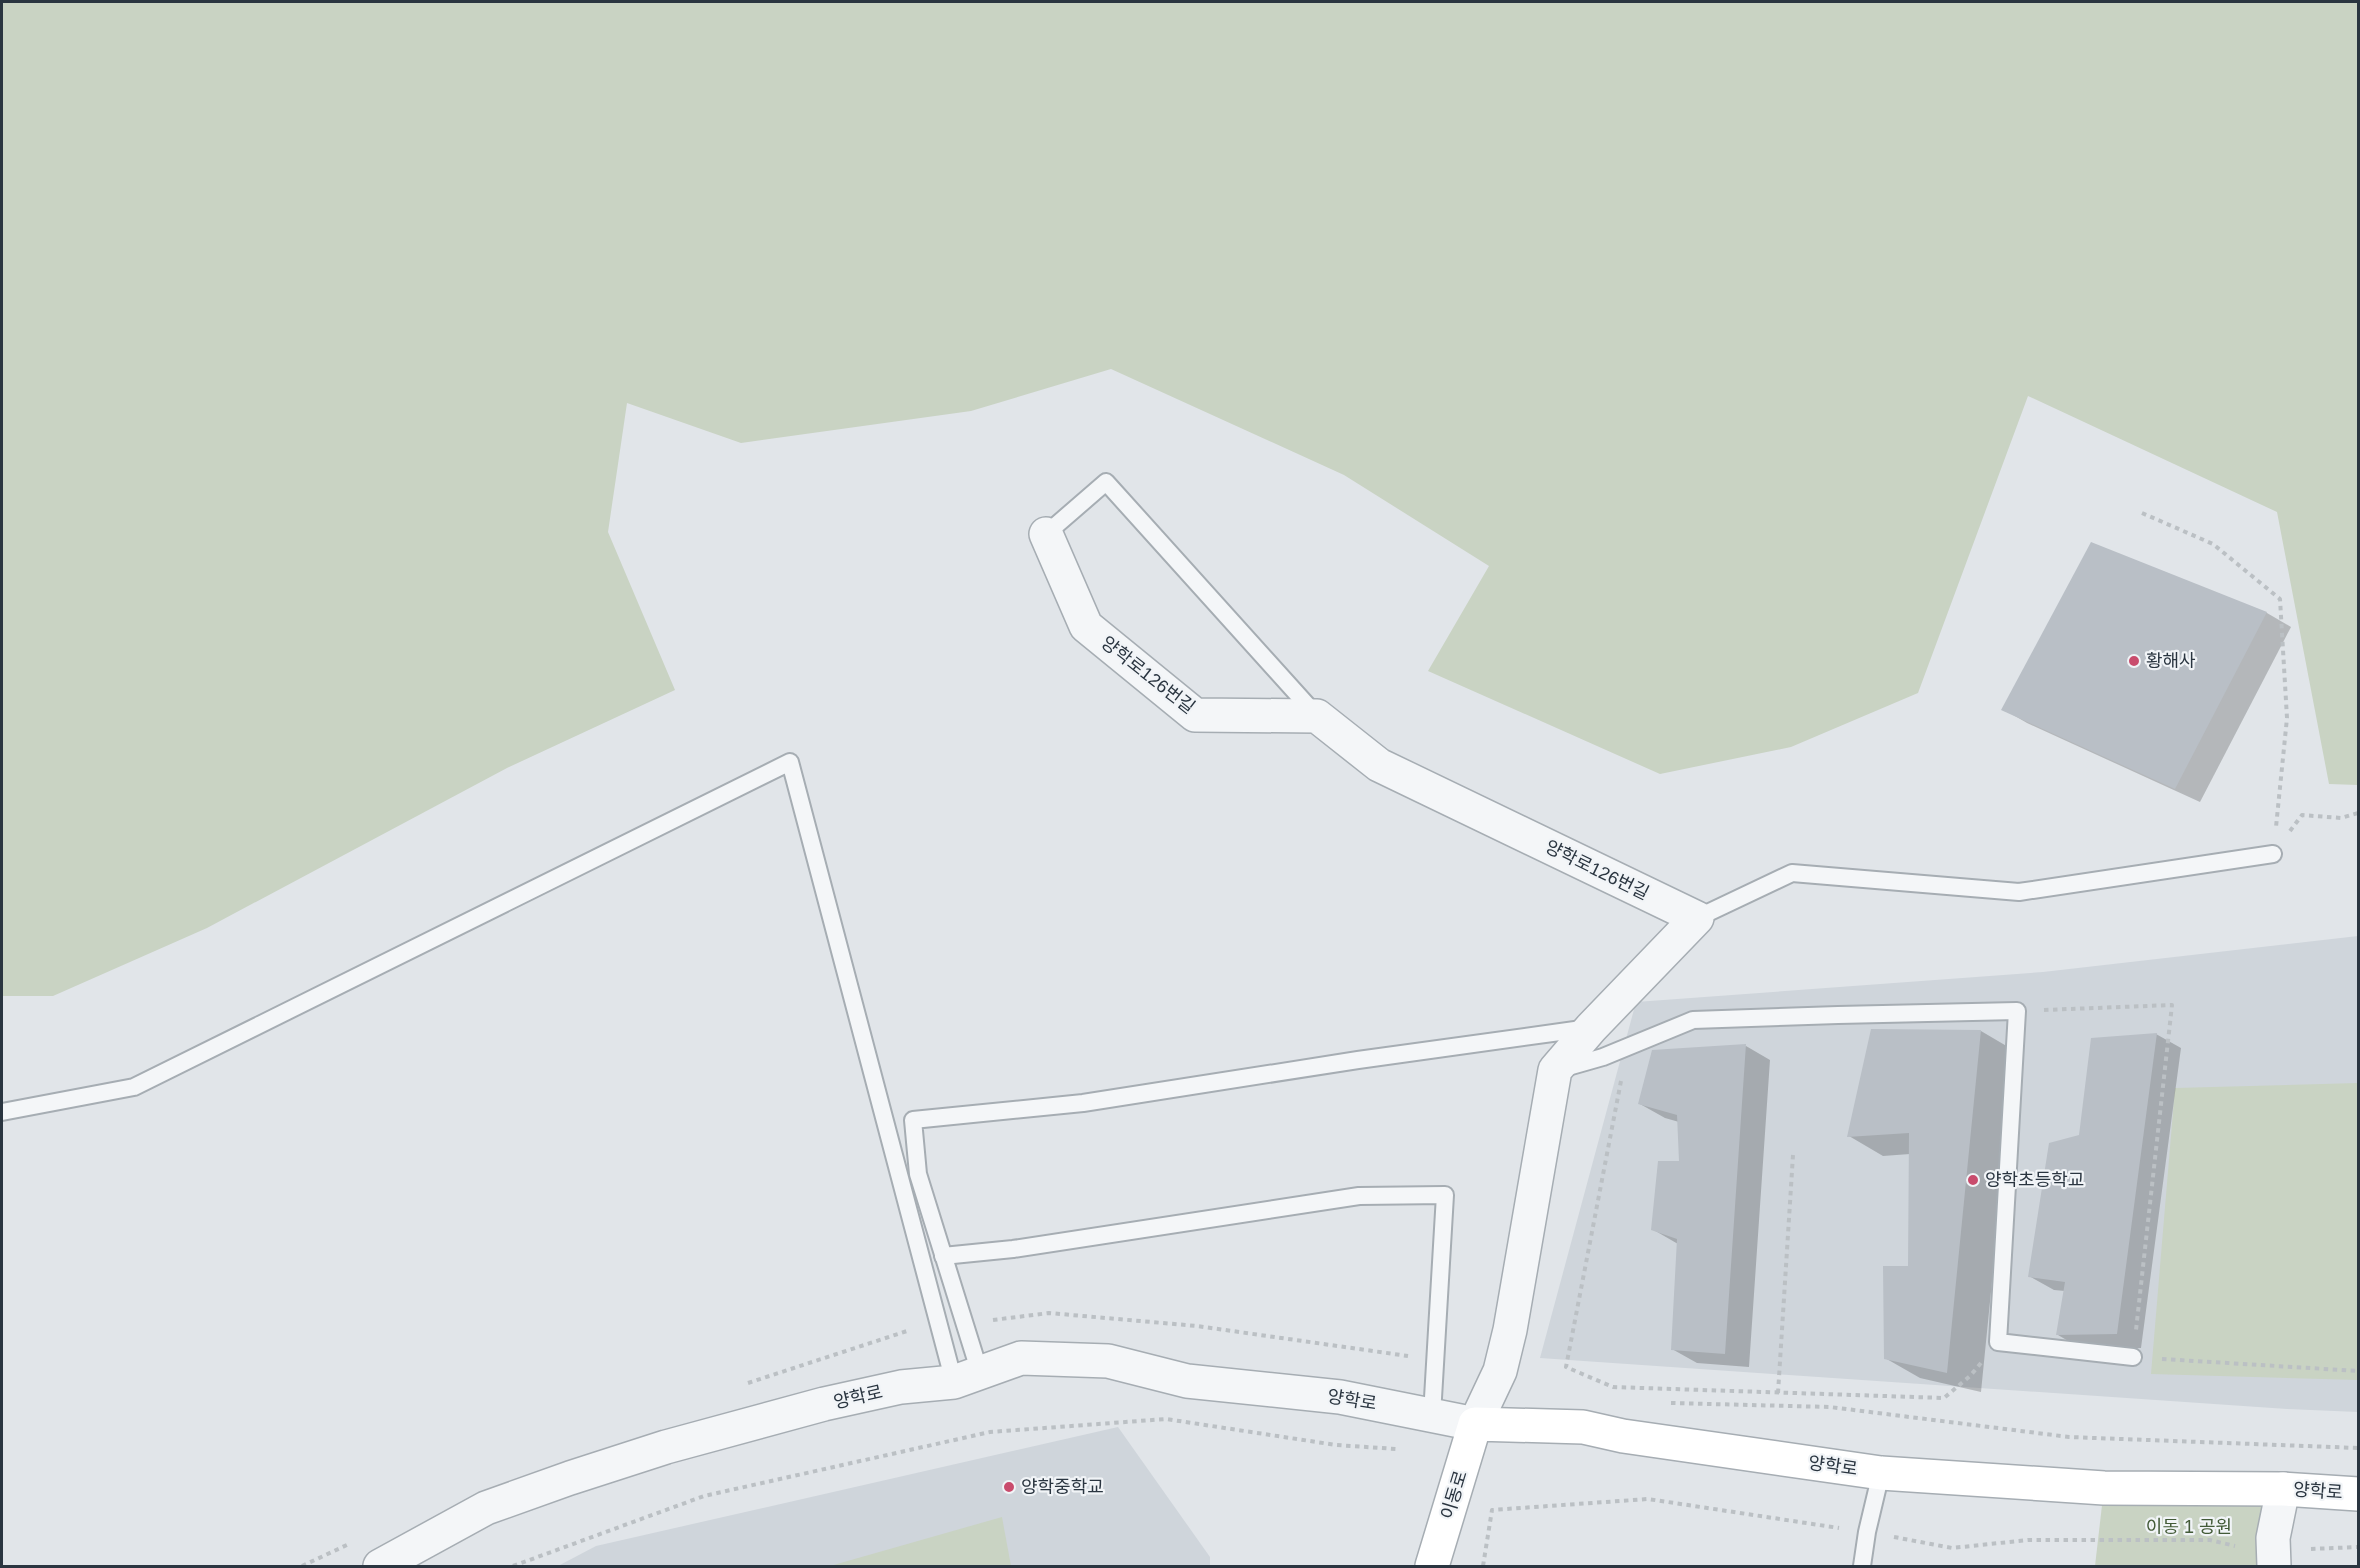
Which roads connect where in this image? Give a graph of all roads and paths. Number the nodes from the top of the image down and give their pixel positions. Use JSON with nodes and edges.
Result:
{"nodes":[{"id":1,"x":2142,"y":513,"type":"dead end"},
{"id":2,"x":1046,"y":534,"type":"joint"},
{"id":3,"x":1317,"y":716,"type":"junction"},
{"id":4,"x":2358,"y":813,"type":"edge"},
{"id":5,"x":2273,"y":854,"type":"junction"},
{"id":6,"x":1697,"y":918,"type":"junction"},
{"id":7,"x":2017,"y":1011,"type":"junction"},
{"id":8,"x":1591,"y":1028,"type":"junction"},
{"id":9,"x":1628,"y":1047,"type":"junction"},
{"id":10,"x":1555,"y":1071,"type":"junction"},
{"id":11,"x":2,"y":1112,"type":"edge"},
{"id":12,"x":1793,"y":1155,"type":"dead end"},
{"id":13,"x":944,"y":1256,"type":"junction"},
{"id":14,"x":985,"y":1321,"type":"dead end"},
{"id":15,"x":1998,"y":1342,"type":"junction"},
{"id":16,"x":1412,"y":1356,"type":"dead end"},
{"id":17,"x":2133,"y":1357,"type":"junction"},
{"id":18,"x":2358,"y":1371,"type":"edge"},
{"id":19,"x":967,"y":1377,"type":"junction"},
{"id":20,"x":1778,"y":1393,"type":"junction"},
{"id":21,"x":1670,"y":1402,"type":"dead end"},
{"id":22,"x":1432,"y":1415,"type":"junction"},
{"id":23,"x":1475,"y":1424,"type":"junction"},
{"id":24,"x":2358,"y":1448,"type":"edge"},
{"id":25,"x":1399,"y":1449,"type":"dead end"},
{"id":26,"x":1881,"y":1473,"type":"junction"},
{"id":27,"x":2283,"y":1489,"type":"junction"},
{"id":28,"x":2358,"y":1494,"type":"edge"},
{"id":29,"x":1867,"y":1532,"type":"junction"},
{"id":30,"x":2358,"y":1547,"type":"edge"},
{"id":31,"x":2241,"y":1548,"type":"dead end"},
{"id":32,"x":2305,"y":1549,"type":"dead end"},
{"id":33,"x":380,"y":1566,"type":"edge"},
{"id":34,"x":513,"y":1566,"type":"edge"},
{"id":35,"x":1432,"y":1566,"type":"edge"},
{"id":36,"x":1483,"y":1566,"type":"edge"},
{"id":37,"x":1862,"y":1566,"type":"edge"},
{"id":38,"x":2274,"y":1566,"type":"edge"}],
"edges":[{"from":1,"to":5,"type":"path"},
{"from":2,"to":3,"type":"street","name":"양학로126번길"},
{"from":2,"to":3,"type":"lane"},
{"from":3,"to":6,"type":"street","name":"양학로126번길"},
{"from":4,"to":5,"type":"path"},
{"from":5,"to":6,"type":"lane"},
{"from":6,"to":8,"type":"street"},
{"from":7,"to":9,"type":"lane"},
{"from":7,"to":15,"type":"lane"},
{"from":7,"to":17,"type":"path"},
{"from":8,"to":10,"type":"street"},
{"from":8,"to":13,"type":"lane"},
{"from":9,"to":10,"type":"lane"},
{"from":9,"to":20,"type":"path"},
{"from":10,"to":23,"type":"street"},
{"from":11,"to":19,"type":"lane"},
{"from":12,"to":20,"type":"path"},
{"from":13,"to":19,"type":"lane"},
{"from":13,"to":22,"type":"lane"},
{"from":14,"to":16,"type":"path"},
{"from":15,"to":17,"type":"lane"},
{"from":15,"to":20,"type":"path"},
{"from":17,"to":18,"type":"path"},
{"from":19,"to":22,"type":"street","name":"양학로"},
{"from":19,"to":33,"type":"street","name":"양학로"},
{"from":21,"to":24,"type":"path"},
{"from":22,"to":23,"type":"street","name":"양학로"},
{"from":23,"to":26,"type":"street","name":"양학로"},
{"from":23,"to":35,"type":"street","name":"이동로"},
{"from":25,"to":34,"type":"path"},
{"from":26,"to":27,"type":"street","name":"양학로"},
{"from":26,"to":29,"type":"lane"},
{"from":27,"to":28,"type":"street","name":"양학로"},
{"from":27,"to":38,"type":"street"},
{"from":29,"to":31,"type":"path"},
{"from":29,"to":36,"type":"path"},
{"from":29,"to":37,"type":"lane"},
{"from":30,"to":32,"type":"path"}]}
